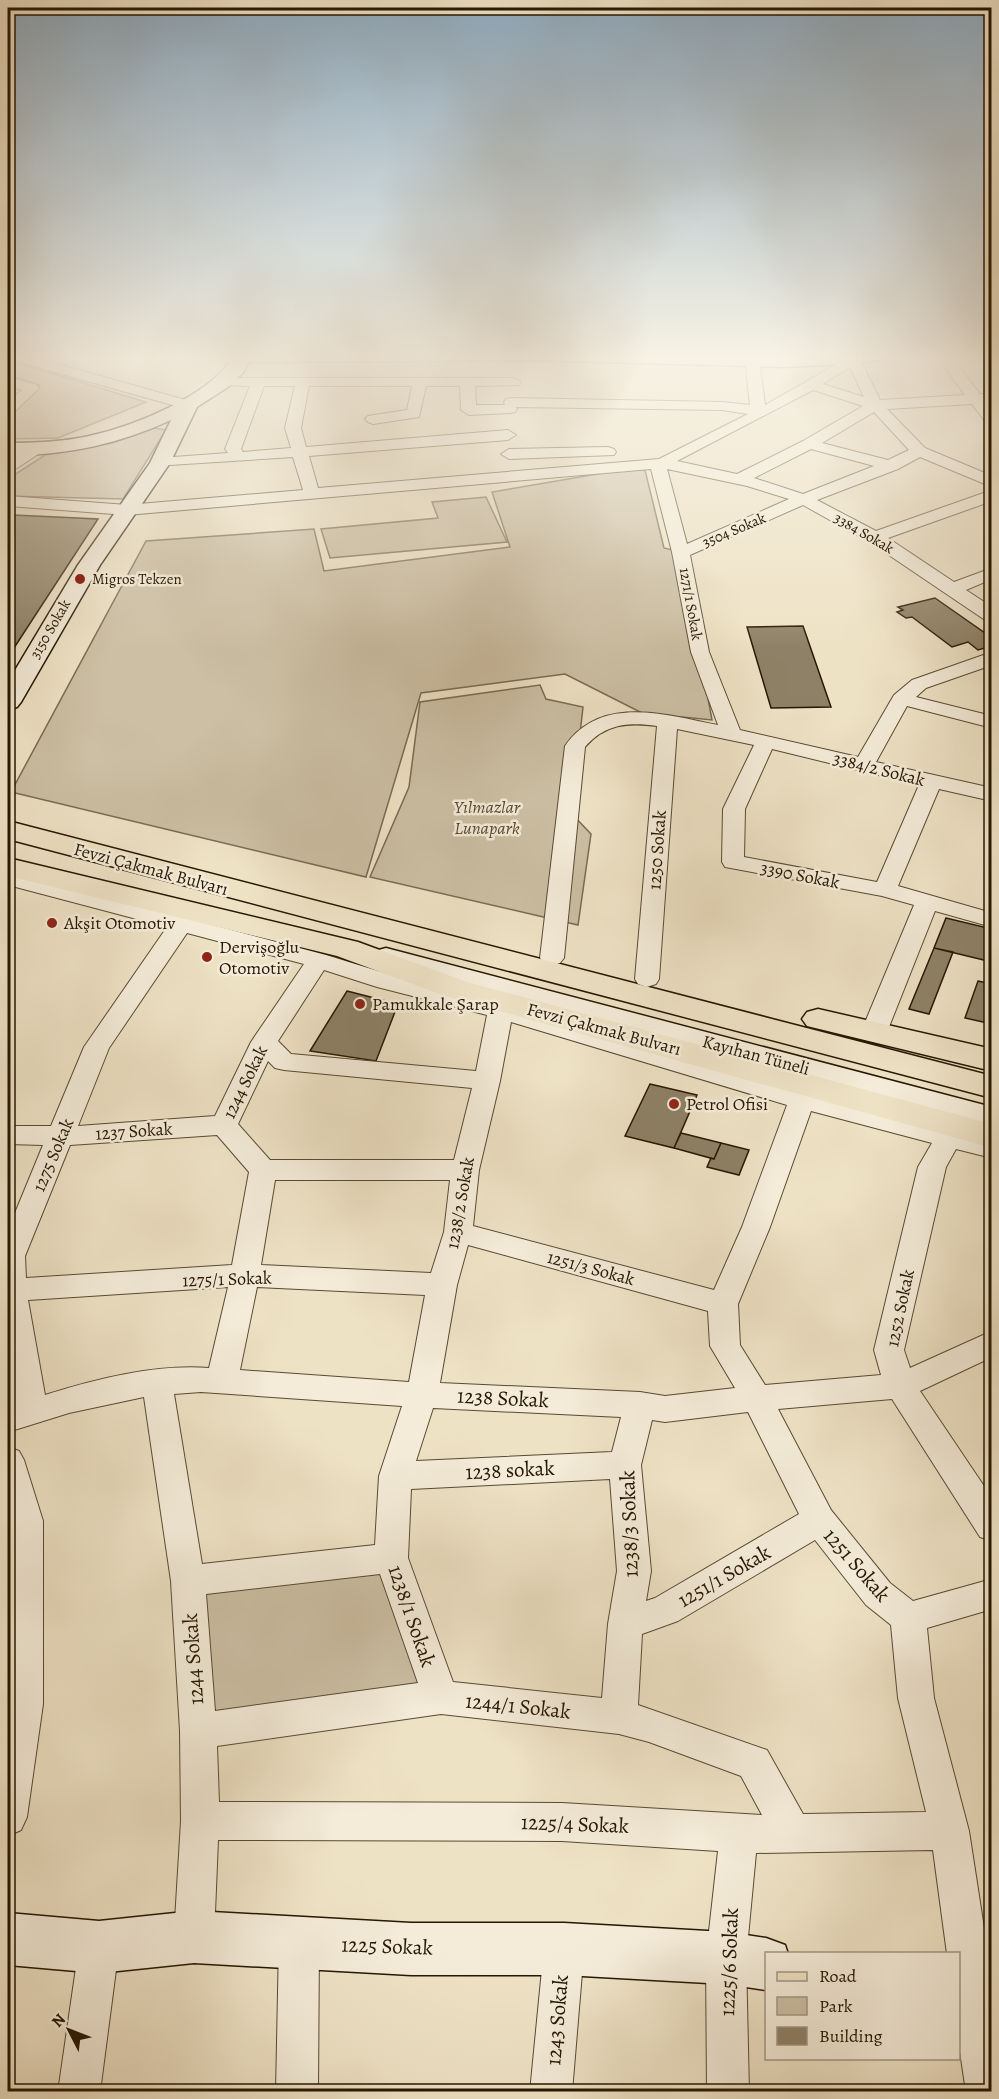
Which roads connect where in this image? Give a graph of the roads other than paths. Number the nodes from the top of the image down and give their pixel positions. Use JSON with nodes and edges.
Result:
{"nodes":[{"id":1,"x":29,"y":453,"type":"edge"},
{"id":2,"x":165,"y":453,"type":"edge"},
{"id":3,"x":236,"y":453,"type":"edge"},
{"id":4,"x":300,"y":453,"type":"joint"},
{"id":5,"x":555,"y":453,"type":"edge"},
{"id":6,"x":642,"y":453,"type":"edge"},
{"id":7,"x":685,"y":453,"type":"edge"},
{"id":8,"x":791,"y":453,"type":"edge"},
{"id":9,"x":843,"y":453,"type":"edge"},
{"id":10,"x":915,"y":453,"type":"edge"},
{"id":11,"x":924,"y":453,"type":"edge"},
{"id":12,"x":509,"y":454,"type":"joint"},
{"id":13,"x":239,"y":457,"type":"junction"},
{"id":14,"x":980,"y":460,"type":"dead end"},
{"id":15,"x":944,"y":461,"type":"junction"},
{"id":16,"x":160,"y":463,"type":"junction"},
{"id":17,"x":892,"y":466,"type":"junction"},
{"id":18,"x":8,"y":467,"type":"edge"},
{"id":19,"x":660,"y":467,"type":"junction"},
{"id":20,"x":509,"y":476,"type":"junction"},
{"id":21,"x":739,"y":479,"type":"junction"},
{"id":22,"x":992,"y":482,"type":"edge"},
{"id":23,"x":312,"y":494,"type":"junction"},
{"id":24,"x":992,"y":495,"type":"edge"},
{"id":25,"x":804,"y":500,"type":"junction"},
{"id":26,"x":8,"y":501,"type":"edge"},
{"id":27,"x":127,"y":510,"type":"junction"},
{"id":28,"x":875,"y":537,"type":"junction"},
{"id":29,"x":681,"y":552,"type":"junction"},
{"id":30,"x":992,"y":573,"type":"edge"},
{"id":31,"x":952,"y":589,"type":"junction"},
{"id":32,"x":992,"y":616,"type":"edge"},
{"id":33,"x":992,"y":658,"type":"edge"},
{"id":34,"x":901,"y":699,"type":"junction"},
{"id":35,"x":8,"y":702,"type":"edge"},
{"id":36,"x":667,"y":722,"type":"junction"},
{"id":37,"x":992,"y":722,"type":"edge"},
{"id":38,"x":731,"y":734,"type":"junction"},
{"id":39,"x":766,"y":741,"type":"junction"},
{"id":40,"x":864,"y":765,"type":"junction"},
{"id":41,"x":931,"y":782,"type":"junction"},
{"id":42,"x":992,"y":795,"type":"edge"},
{"id":43,"x":8,"y":817,"type":"edge"},
{"id":44,"x":8,"y":830,"type":"edge"},
{"id":45,"x":8,"y":867,"type":"edge"},
{"id":46,"x":8,"y":878,"type":"edge"},
{"id":47,"x":885,"y":890,"type":"junction"},
{"id":48,"x":927,"y":902,"type":"junction"},
{"id":49,"x":992,"y":920,"type":"edge"},
{"id":50,"x":181,"y":924,"type":"junction"},
{"id":51,"x":332,"y":954,"type":"junction"},
{"id":52,"x":552,"y":958,"type":"junction"},
{"id":53,"x":647,"y":979,"type":"junction"},
{"id":54,"x":500,"y":1012,"type":"junction"},
{"id":55,"x":874,"y":1032,"type":"junction"},
{"id":56,"x":264,"y":1042,"type":"junction"},
{"id":57,"x":992,"y":1060,"type":"edge"},
{"id":58,"x":487,"y":1081,"type":"junction"},
{"id":59,"x":992,"y":1087,"type":"edge"},
{"id":60,"x":802,"y":1100,"type":"junction"},
{"id":61,"x":992,"y":1119,"type":"edge"},
{"id":62,"x":224,"y":1125,"type":"junction"},
{"id":63,"x":8,"y":1135,"type":"edge"},
{"id":64,"x":62,"y":1136,"type":"junction"},
{"id":65,"x":992,"y":1136,"type":"edge"},
{"id":66,"x":948,"y":1138,"type":"junction"},
{"id":67,"x":992,"y":1149,"type":"edge"},
{"id":68,"x":263,"y":1170,"type":"junction"},
{"id":69,"x":465,"y":1170,"type":"junction"},
{"id":70,"x":458,"y":1232,"type":"junction"},
{"id":71,"x":9,"y":1257,"type":"edge"},
{"id":72,"x":245,"y":1275,"type":"junction"},
{"id":73,"x":442,"y":1286,"type":"junction"},
{"id":74,"x":12,"y":1290,"type":"junction"},
{"id":75,"x":723,"y":1304,"type":"junction"},
{"id":76,"x":990,"y":1345,"type":"edge"},
{"id":77,"x":222,"y":1381,"type":"junction"},
{"id":78,"x":157,"y":1382,"type":"junction"},
{"id":79,"x":900,"y":1386,"type":"junction"},
{"id":80,"x":422,"y":1394,"type":"junction"},
{"id":81,"x":757,"y":1398,"type":"junction"},
{"id":82,"x":640,"y":1405,"type":"junction"},
{"id":83,"x":20,"y":1415,"type":"edge"},
{"id":84,"x":8,"y":1460,"type":"edge"},
{"id":85,"x":625,"y":1465,"type":"junction"},
{"id":86,"x":395,"y":1476,"type":"junction"},
{"id":87,"x":819,"y":1520,"type":"junction"},
{"id":88,"x":17,"y":1523,"type":"edge"},
{"id":89,"x":992,"y":1527,"type":"edge"},
{"id":90,"x":391,"y":1558,"type":"junction"},
{"id":91,"x":188,"y":1581,"type":"junction"},
{"id":92,"x":992,"y":1594,"type":"edge"},
{"id":93,"x":908,"y":1618,"type":"junction"},
{"id":94,"x":625,"y":1624,"type":"junction"},
{"id":95,"x":441,"y":1697,"type":"junction"},
{"id":96,"x":619,"y":1717,"type":"junction"},
{"id":97,"x":198,"y":1731,"type":"junction"},
{"id":98,"x":8,"y":1816,"type":"edge"},
{"id":99,"x":200,"y":1821,"type":"junction"},
{"id":100,"x":950,"y":1831,"type":"junction"},
{"id":101,"x":792,"y":1833,"type":"junction"},
{"id":102,"x":739,"y":1834,"type":"junction"},
{"id":103,"x":194,"y":1937,"type":"junction"},
{"id":104,"x":8,"y":1939,"type":"edge"},
{"id":105,"x":299,"y":1942,"type":"junction"},
{"id":106,"x":99,"y":1947,"type":"junction"},
{"id":107,"x":564,"y":1949,"type":"junction"},
{"id":108,"x":746,"y":1961,"type":"edge"},
{"id":109,"x":974,"y":1993,"type":"edge"},
{"id":110,"x":79,"y":2091,"type":"edge"},
{"id":111,"x":297,"y":2091,"type":"edge"},
{"id":112,"x":551,"y":2091,"type":"edge"},
{"id":113,"x":728,"y":2091,"type":"edge"},
{"id":114,"x":987,"y":2091,"type":"edge"}],
"edges":[{"from":1,"to":18,"type":"street"},
{"from":2,"to":16,"type":"street","name":"3150 Sokak"},
{"from":3,"to":13,"type":"street"},
{"from":4,"to":13,"type":"street"},
{"from":4,"to":23,"type":"street"},
{"from":5,"to":12,"type":"street"},
{"from":6,"to":19,"type":"street"},
{"from":7,"to":19,"type":"street"},
{"from":8,"to":21,"type":"street"},
{"from":9,"to":17,"type":"street"},
{"from":10,"to":17,"type":"street","name":"3504 Sokak"},
{"from":11,"to":15,"type":"street"},
{"from":12,"to":20,"type":"street"},
{"from":13,"to":16,"type":"street"},
{"from":14,"to":15,"type":"street"},
{"from":15,"to":22,"type":"street"},
{"from":16,"to":27,"type":"street","name":"3150 Sokak"},
{"from":17,"to":25,"type":"street","name":"3504 Sokak"},
{"from":19,"to":20,"type":"street"},
{"from":19,"to":21,"type":"street","name":"3384 Sokak"},
{"from":19,"to":29,"type":"street","name":"1271/1 Sokak"},
{"from":20,"to":23,"type":"street"},
{"from":21,"to":25,"type":"street","name":"3384 Sokak"},
{"from":23,"to":27,"type":"street"},
{"from":24,"to":28,"type":"street"},
{"from":25,"to":28,"type":"street","name":"3384 Sokak"},
{"from":25,"to":29,"type":"street","name":"3504 Sokak"},
{"from":26,"to":27,"type":"street"},
{"from":27,"to":35,"type":"street","name":"3150 Sokak"},
{"from":28,"to":31,"type":"street","name":"3384 Sokak"},
{"from":29,"to":38,"type":"street","name":"1271/1 Sokak"},
{"from":30,"to":31,"type":"street"},
{"from":31,"to":32,"type":"street","name":"3384 Sokak"},
{"from":33,"to":34,"type":"street"},
{"from":34,"to":37,"type":"street"},
{"from":34,"to":40,"type":"street"},
{"from":36,"to":38,"type":"street","name":"3384/2 Sokak"},
{"from":36,"to":52,"type":"street","name":"3384/2 Sokak"},
{"from":36,"to":53,"type":"street","name":"1250 Sokak"},
{"from":38,"to":39,"type":"street","name":"3384/2 Sokak"},
{"from":39,"to":40,"type":"street","name":"3384/2 Sokak"},
{"from":39,"to":47,"type":"street","name":"3390 Sokak"},
{"from":40,"to":41,"type":"street","name":"3384/2 Sokak"},
{"from":41,"to":42,"type":"street","name":"3384/2 Sokak"},
{"from":41,"to":47,"type":"street"},
{"from":43,"to":52,"type":"main road"},
{"from":44,"to":59,"type":"main road","name":"Fevzi Çakmak Bulvarı"},
{"from":45,"to":51,"type":"main road","name":"Fevzi Çakmak Bulvarı"},
{"from":46,"to":50,"type":"street"},
{"from":47,"to":48,"type":"street","name":"3390 Sokak"},
{"from":48,"to":49,"type":"street","name":"3390 Sokak"},
{"from":48,"to":55,"type":"street"},
{"from":50,"to":51,"type":"street"},
{"from":50,"to":64,"type":"street","name":"1275 Sokak"},
{"from":51,"to":54,"type":"street"},
{"from":51,"to":56,"type":"street","name":"1244 Sokak"},
{"from":51,"to":61,"type":"street","name":"Kayıhan Tüneli"},
{"from":51,"to":65,"type":"main road","name":"Fevzi Çakmak Bulvarı"},
{"from":52,"to":53,"type":"main road"},
{"from":53,"to":55,"type":"main road"},
{"from":54,"to":58,"type":"street","name":"1238/2 Sokak"},
{"from":54,"to":60,"type":"street"},
{"from":55,"to":57,"type":"main road"},
{"from":56,"to":58,"type":"street"},
{"from":56,"to":62,"type":"street","name":"1244 Sokak"},
{"from":58,"to":69,"type":"street","name":"1238/2 Sokak"},
{"from":60,"to":66,"type":"street"},
{"from":60,"to":75,"type":"street","name":"1251 Sokak"},
{"from":62,"to":64,"type":"street","name":"1237 Sokak"},
{"from":62,"to":68,"type":"street","name":"1244 Sokak"},
{"from":63,"to":64,"type":"street","name":"1237 Sokak"},
{"from":64,"to":71,"type":"street","name":"1275 Sokak"},
{"from":66,"to":67,"type":"street"},
{"from":66,"to":79,"type":"street","name":"1252 Sokak"},
{"from":68,"to":69,"type":"street"},
{"from":68,"to":72,"type":"street"},
{"from":69,"to":70,"type":"street","name":"1238/2 Sokak"},
{"from":70,"to":73,"type":"street","name":"1238/2 Sokak"},
{"from":70,"to":75,"type":"street","name":"1251/3 Sokak"},
{"from":71,"to":74,"type":"street","name":"1275 Sokak"},
{"from":72,"to":73,"type":"street","name":"1275/1 Sokak"},
{"from":72,"to":74,"type":"street","name":"1275/1 Sokak"},
{"from":72,"to":77,"type":"street"},
{"from":73,"to":80,"type":"street","name":"1238/2 Sokak"},
{"from":74,"to":83,"type":"street","name":"1275 Sokak"},
{"from":75,"to":81,"type":"street","name":"1251 Sokak"},
{"from":76,"to":79,"type":"street","name":"1238 Sokak"},
{"from":77,"to":78,"type":"street","name":"1238 Sokak"},
{"from":77,"to":80,"type":"street","name":"1238 Sokak"},
{"from":78,"to":83,"type":"street","name":"1238 Sokak"},
{"from":78,"to":91,"type":"street","name":"1244 Sokak"},
{"from":79,"to":81,"type":"street","name":"1238 Sokak"},
{"from":79,"to":89,"type":"street","name":"1252 Sokak"},
{"from":80,"to":82,"type":"street","name":"1238 Sokak"},
{"from":80,"to":86,"type":"street","name":"1238/1 Sokak"},
{"from":81,"to":82,"type":"street","name":"1238 Sokak"},
{"from":81,"to":87,"type":"street","name":"1251 Sokak"},
{"from":82,"to":85,"type":"street","name":"1238/3 Sokak"},
{"from":84,"to":88,"type":"street"},
{"from":85,"to":86,"type":"street","name":"1238 sokak"},
{"from":85,"to":94,"type":"street","name":"1238/3 Sokak"},
{"from":86,"to":90,"type":"street","name":"1238/1 Sokak"},
{"from":87,"to":93,"type":"street","name":"1251 Sokak"},
{"from":87,"to":94,"type":"street","name":"1251/1 Sokak"},
{"from":88,"to":98,"type":"street"},
{"from":90,"to":91,"type":"street"},
{"from":90,"to":95,"type":"street","name":"1238/1 Sokak"},
{"from":91,"to":97,"type":"street","name":"1244 Sokak"},
{"from":92,"to":93,"type":"street"},
{"from":93,"to":100,"type":"street"},
{"from":94,"to":96,"type":"street","name":"1238/3 Sokak"},
{"from":95,"to":96,"type":"street","name":"1244/1 Sokak"},
{"from":95,"to":97,"type":"street","name":"1244/1 Sokak"},
{"from":96,"to":101,"type":"street","name":"1244/1 Sokak"},
{"from":97,"to":99,"type":"street","name":"1244 Sokak"},
{"from":99,"to":102,"type":"street","name":"1225/4 Sokak"},
{"from":99,"to":103,"type":"street","name":"1244 Sokak"},
{"from":100,"to":101,"type":"street","name":"1225/4 Sokak"},
{"from":100,"to":109,"type":"street"},
{"from":101,"to":102,"type":"street","name":"1225/4 Sokak"},
{"from":102,"to":108,"type":"street","name":"1225/6 Sokak"},
{"from":103,"to":105,"type":"street","name":"1225 Sokak"},
{"from":103,"to":106,"type":"street","name":"1225 Sokak"},
{"from":104,"to":106,"type":"street","name":"1225 Sokak"},
{"from":105,"to":107,"type":"street","name":"1225 Sokak"},
{"from":105,"to":111,"type":"street"},
{"from":106,"to":110,"type":"street"},
{"from":107,"to":108,"type":"street","name":"1225 Sokak"},
{"from":107,"to":112,"type":"street","name":"1243 Sokak"},
{"from":108,"to":113,"type":"street","name":"1225/6 Sokak"},
{"from":109,"to":114,"type":"street"}]}
